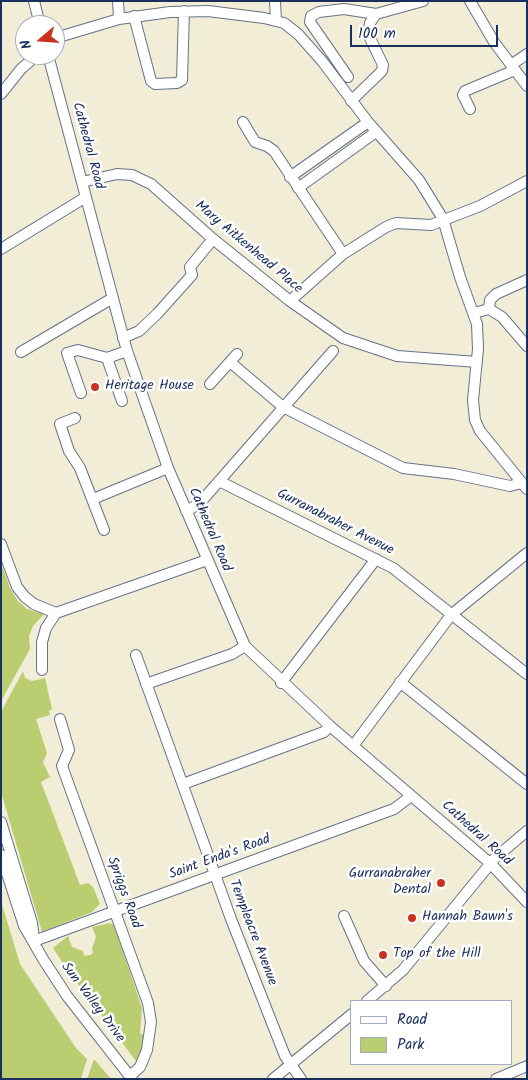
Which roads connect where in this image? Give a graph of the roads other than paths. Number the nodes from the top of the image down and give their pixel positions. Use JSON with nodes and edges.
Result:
{"nodes":[{"id":1,"x":34,"y":1,"type":"edge"},
{"id":2,"x":118,"y":1,"type":"edge"},
{"id":3,"x":275,"y":1,"type":"edge"},
{"id":4,"x":423,"y":1,"type":"edge"},
{"id":5,"x":470,"y":1,"type":"edge"},
{"id":6,"x":184,"y":11,"type":"junction"},
{"id":7,"x":376,"y":14,"type":"junction"},
{"id":8,"x":38,"y":15,"type":"edge"},
{"id":9,"x":134,"y":16,"type":"junction"},
{"id":10,"x":119,"y":19,"type":"junction"},
{"id":11,"x":276,"y":20,"type":"junction"},
{"id":12,"x":65,"y":35,"type":"edge"},
{"id":13,"x":527,"y":54,"type":"edge"},
{"id":14,"x":26,"y":65,"type":"edge"},
{"id":15,"x":51,"y":65,"type":"edge"},
{"id":16,"x":513,"y":68,"type":"junction"},
{"id":17,"x":348,"y":76,"type":"dead end"},
{"id":18,"x":527,"y":86,"type":"edge"},
{"id":19,"x":1,"y":94,"type":"edge"},
{"id":20,"x":351,"y":101,"type":"junction"},
{"id":21,"x":470,"y":109,"type":"dead end"},
{"id":22,"x":243,"y":122,"type":"dead end"},
{"id":23,"x":368,"y":122,"type":"junction"},
{"id":24,"x":376,"y":132,"type":"junction"},
{"id":25,"x":290,"y":177,"type":"junction"},
{"id":26,"x":527,"y":181,"type":"edge"},
{"id":27,"x":82,"y":182,"type":"junction"},
{"id":28,"x":298,"y":188,"type":"junction"},
{"id":29,"x":86,"y":197,"type":"junction"},
{"id":30,"x":443,"y":219,"type":"junction"},
{"id":31,"x":213,"y":239,"type":"junction"},
{"id":32,"x":1,"y":249,"type":"edge"},
{"id":33,"x":343,"y":254,"type":"junction"},
{"id":34,"x":527,"y":280,"type":"edge"},
{"id":35,"x":111,"y":299,"type":"junction"},
{"id":36,"x":290,"y":301,"type":"junction"},
{"id":37,"x":489,"y":309,"type":"junction"},
{"id":38,"x":474,"y":312,"type":"junction"},
{"id":39,"x":123,"y":338,"type":"junction"},
{"id":40,"x":526,"y":345,"type":"edge"},
{"id":41,"x":127,"y":351,"type":"junction"},
{"id":42,"x":333,"y":351,"type":"dead end"},
{"id":43,"x":21,"y":352,"type":"dead end"},
{"id":44,"x":107,"y":358,"type":"junction"},
{"id":45,"x":477,"y":362,"type":"junction"},
{"id":46,"x":210,"y":384,"type":"dead end"},
{"id":47,"x":81,"y":393,"type":"dead end"},
{"id":48,"x":122,"y":401,"type":"dead end"},
{"id":49,"x":283,"y":408,"type":"junction"},
{"id":50,"x":75,"y":418,"type":"dead end"},
{"id":51,"x":168,"y":468,"type":"junction"},
{"id":52,"x":219,"y":481,"type":"junction"},
{"id":53,"x":524,"y":486,"type":"edge"},
{"id":54,"x":93,"y":499,"type":"junction"},
{"id":55,"x":186,"y":511,"type":"junction"},
{"id":56,"x":104,"y":530,"type":"dead end"},
{"id":57,"x":1,"y":544,"type":"edge"},
{"id":58,"x":527,"y":552,"type":"edge"},
{"id":59,"x":376,"y":559,"type":"junction"},
{"id":60,"x":206,"y":560,"type":"junction"},
{"id":61,"x":56,"y":613,"type":"junction"},
{"id":62,"x":451,"y":615,"type":"junction"},
{"id":63,"x":245,"y":646,"type":"junction"},
{"id":64,"x":136,"y":655,"type":"dead end"},
{"id":65,"x":42,"y":670,"type":"dead end"},
{"id":66,"x":527,"y":674,"type":"edge"},
{"id":67,"x":281,"y":682,"type":"junction"},
{"id":68,"x":400,"y":682,"type":"junction"},
{"id":69,"x":146,"y":684,"type":"junction"},
{"id":70,"x":60,"y":719,"type":"dead end"},
{"id":71,"x":330,"y":726,"type":"junction"},
{"id":72,"x":353,"y":746,"type":"junction"},
{"id":73,"x":183,"y":784,"type":"junction"},
{"id":74,"x":527,"y":784,"type":"edge"},
{"id":75,"x":411,"y":796,"type":"junction"},
{"id":76,"x":1,"y":822,"type":"edge"},
{"id":77,"x":527,"y":831,"type":"edge"},
{"id":78,"x":3,"y":834,"type":"edge"},
{"id":79,"x":1,"y":855,"type":"edge"},
{"id":80,"x":491,"y":864,"type":"junction"},
{"id":81,"x":215,"y":874,"type":"junction"},
{"id":82,"x":527,"y":902,"type":"edge"},
{"id":83,"x":115,"y":912,"type":"junction"},
{"id":84,"x":344,"y":916,"type":"dead end"},
{"id":85,"x":34,"y":941,"type":"junction"},
{"id":86,"x":386,"y":986,"type":"junction"},
{"id":87,"x":369,"y":1000,"type":"edge"},
{"id":88,"x":350,"y":1016,"type":"edge"},
{"id":89,"x":291,"y":1065,"type":"junction"},
{"id":90,"x":527,"y":1066,"type":"edge"},
{"id":91,"x":131,"y":1077,"type":"edge"},
{"id":92,"x":273,"y":1079,"type":"edge"},
{"id":93,"x":300,"y":1079,"type":"edge"},
{"id":94,"x":496,"y":1079,"type":"edge"}],
"edges":[{"from":1,"to":8,"type":"street"},
{"from":2,"to":10,"type":"street"},
{"from":3,"to":11,"type":"street"},
{"from":4,"to":7,"type":"street"},
{"from":5,"to":16,"type":"street"},
{"from":6,"to":9,"type":"street"},
{"from":6,"to":9,"type":"street"},
{"from":6,"to":11,"type":"street"},
{"from":7,"to":17,"type":"street"},
{"from":7,"to":20,"type":"street"},
{"from":9,"to":10,"type":"street"},
{"from":10,"to":12,"type":"street"},
{"from":11,"to":20,"type":"street"},
{"from":13,"to":16,"type":"street"},
{"from":14,"to":19,"type":"street"},
{"from":15,"to":27,"type":"street","name":"Cathedral Road"},
{"from":16,"to":18,"type":"street"},
{"from":16,"to":21,"type":"street"},
{"from":20,"to":23,"type":"street"},
{"from":22,"to":25,"type":"street"},
{"from":23,"to":24,"type":"street"},
{"from":23,"to":25,"type":"street"},
{"from":24,"to":28,"type":"street"},
{"from":24,"to":30,"type":"street"},
{"from":25,"to":28,"type":"street"},
{"from":26,"to":30,"type":"street"},
{"from":27,"to":29,"type":"street","name":"Cathedral Road"},
{"from":27,"to":31,"type":"street","name":"Mary Aitkenhead Place"},
{"from":28,"to":33,"type":"street"},
{"from":29,"to":32,"type":"street"},
{"from":29,"to":35,"type":"street","name":"Cathedral Road"},
{"from":30,"to":33,"type":"street"},
{"from":30,"to":38,"type":"street"},
{"from":31,"to":36,"type":"street","name":"Mary Aitkenhead Place"},
{"from":31,"to":39,"type":"street"},
{"from":33,"to":36,"type":"street"},
{"from":34,"to":37,"type":"street"},
{"from":35,"to":39,"type":"street","name":"Cathedral Road"},
{"from":35,"to":43,"type":"street"},
{"from":36,"to":45,"type":"street","name":"Mary Aitkenhead Place"},
{"from":37,"to":38,"type":"street"},
{"from":37,"to":40,"type":"street"},
{"from":38,"to":45,"type":"street"},
{"from":39,"to":41,"type":"street","name":"Cathedral Road"},
{"from":41,"to":44,"type":"street"},
{"from":41,"to":51,"type":"street","name":"Cathedral Road"},
{"from":42,"to":49,"type":"street"},
{"from":44,"to":47,"type":"street"},
{"from":44,"to":48,"type":"street"},
{"from":45,"to":53,"type":"street"},
{"from":46,"to":49,"type":"street"},
{"from":49,"to":52,"type":"street"},
{"from":49,"to":53,"type":"street"},
{"from":50,"to":54,"type":"street"},
{"from":51,"to":54,"type":"street"},
{"from":51,"to":55,"type":"street","name":"Cathedral Road"},
{"from":52,"to":55,"type":"street"},
{"from":52,"to":59,"type":"street","name":"Gurranabraher Avenue"},
{"from":54,"to":56,"type":"street"},
{"from":55,"to":60,"type":"street","name":"Cathedral Road"},
{"from":57,"to":61,"type":"street"},
{"from":58,"to":62,"type":"street"},
{"from":59,"to":62,"type":"street","name":"Gurranabraher Avenue"},
{"from":59,"to":67,"type":"street"},
{"from":60,"to":61,"type":"street"},
{"from":60,"to":63,"type":"street","name":"Cathedral Road"},
{"from":61,"to":65,"type":"street"},
{"from":62,"to":66,"type":"street","name":"Gurranabraher Avenue"},
{"from":62,"to":68,"type":"street"},
{"from":63,"to":67,"type":"street","name":"Cathedral Road"},
{"from":63,"to":69,"type":"street"},
{"from":64,"to":69,"type":"street","name":"Templeacre Avenue"},
{"from":67,"to":71,"type":"street","name":"Cathedral Road"},
{"from":68,"to":72,"type":"street"},
{"from":68,"to":74,"type":"street"},
{"from":69,"to":73,"type":"street","name":"Templeacre Avenue"},
{"from":70,"to":83,"type":"street","name":"Spriggs Road"},
{"from":71,"to":72,"type":"street","name":"Cathedral Road"},
{"from":71,"to":73,"type":"street"},
{"from":72,"to":75,"type":"street","name":"Cathedral Road"},
{"from":73,"to":81,"type":"street","name":"Templeacre Avenue"},
{"from":75,"to":80,"type":"street","name":"Cathedral Road"},
{"from":75,"to":81,"type":"street","name":"Saint Enda's Road"},
{"from":76,"to":78,"type":"street","name":"Sun Valley Drive"},
{"from":77,"to":80,"type":"street"},
{"from":78,"to":85,"type":"street","name":"Sun Valley Drive"},
{"from":79,"to":85,"type":"street","name":"Sun Valley Drive"},
{"from":80,"to":82,"type":"street","name":"Cathedral Road"},
{"from":80,"to":86,"type":"street"},
{"from":81,"to":83,"type":"street","name":"Saint Enda's Road"},
{"from":81,"to":89,"type":"street","name":"Templeacre Avenue"},
{"from":83,"to":85,"type":"street","name":"Saint Enda's Road"},
{"from":83,"to":91,"type":"street","name":"Spriggs Road"},
{"from":84,"to":86,"type":"street"},
{"from":85,"to":91,"type":"street","name":"Sun Valley Drive"},
{"from":86,"to":87,"type":"street"},
{"from":88,"to":89,"type":"street"},
{"from":89,"to":92,"type":"street"},
{"from":89,"to":93,"type":"street","name":"Templeacre Avenue"},
{"from":90,"to":94,"type":"street"}]}
